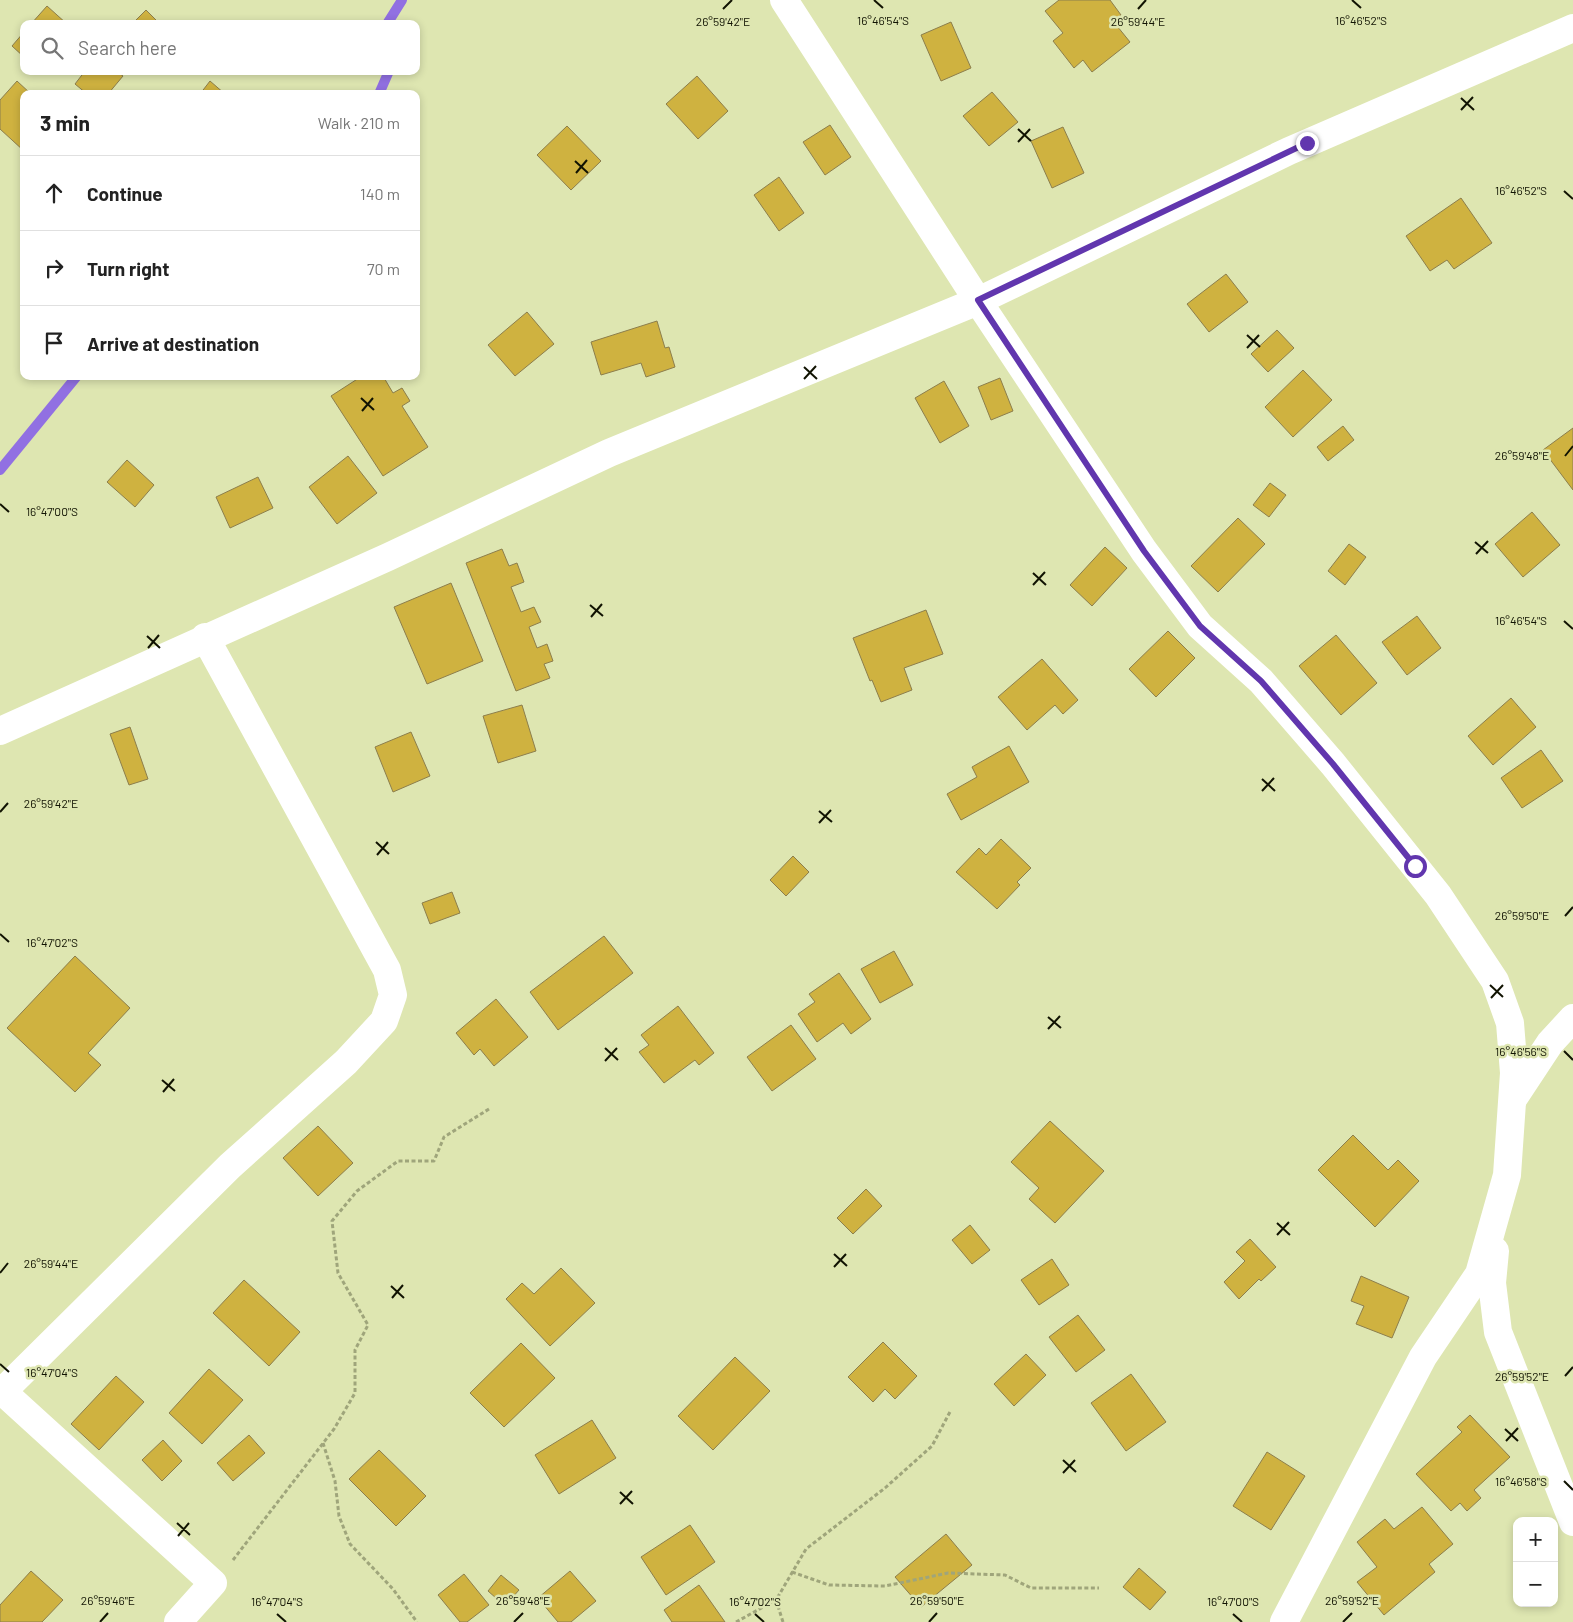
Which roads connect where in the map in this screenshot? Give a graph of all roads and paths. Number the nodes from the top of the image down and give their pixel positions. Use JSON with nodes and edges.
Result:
{"nodes":[{"id":1,"x":784,"y":0,"type":"edge"},
{"id":2,"x":1573,"y":28,"type":"edge"},
{"id":3,"x":978,"y":300,"type":"junction"},
{"id":4,"x":206,"y":637,"type":"junction"},
{"id":5,"x":0,"y":731,"type":"edge"},
{"id":6,"x":1573,"y":1018,"type":"edge"},
{"id":7,"x":1512,"y":1100,"type":"junction"},
{"id":8,"x":489,"y":1109,"type":"dead end"},
{"id":9,"x":1498,"y":1204,"type":"junction"},
{"id":10,"x":1,"y":1393,"type":"edge"},
{"id":11,"x":950,"y":1410,"type":"dead end"},
{"id":12,"x":323,"y":1443,"type":"junction"},
{"id":13,"x":1573,"y":1522,"type":"edge"},
{"id":14,"x":792,"y":1572,"type":"junction"},
{"id":15,"x":213,"y":1583,"type":"junction"},
{"id":16,"x":1099,"y":1588,"type":"dead end"},
{"id":17,"x":776,"y":1600,"type":"junction"},
{"id":18,"x":178,"y":1622,"type":"edge"},
{"id":19,"x":417,"y":1622,"type":"edge"},
{"id":20,"x":736,"y":1622,"type":"edge"},
{"id":21,"x":783,"y":1622,"type":"edge"},
{"id":22,"x":1284,"y":1622,"type":"edge"}],
"edges":[{"from":1,"to":3,"type":"street"},
{"from":2,"to":3,"type":"street"},
{"from":3,"to":4,"type":"street"},
{"from":3,"to":7,"type":"street"},
{"from":4,"to":5,"type":"street"},
{"from":4,"to":10,"type":"street"},
{"from":6,"to":7,"type":"street"},
{"from":7,"to":9,"type":"street"},
{"from":8,"to":12,"type":"path"},
{"from":9,"to":13,"type":"street"},
{"from":9,"to":22,"type":"street"},
{"from":10,"to":15,"type":"street"},
{"from":11,"to":14,"type":"path"},
{"from":12,"to":15,"type":"path"},
{"from":12,"to":19,"type":"path"},
{"from":14,"to":16,"type":"path"},
{"from":14,"to":17,"type":"path"},
{"from":15,"to":18,"type":"street"},
{"from":17,"to":20,"type":"path"},
{"from":17,"to":21,"type":"path"}]}
